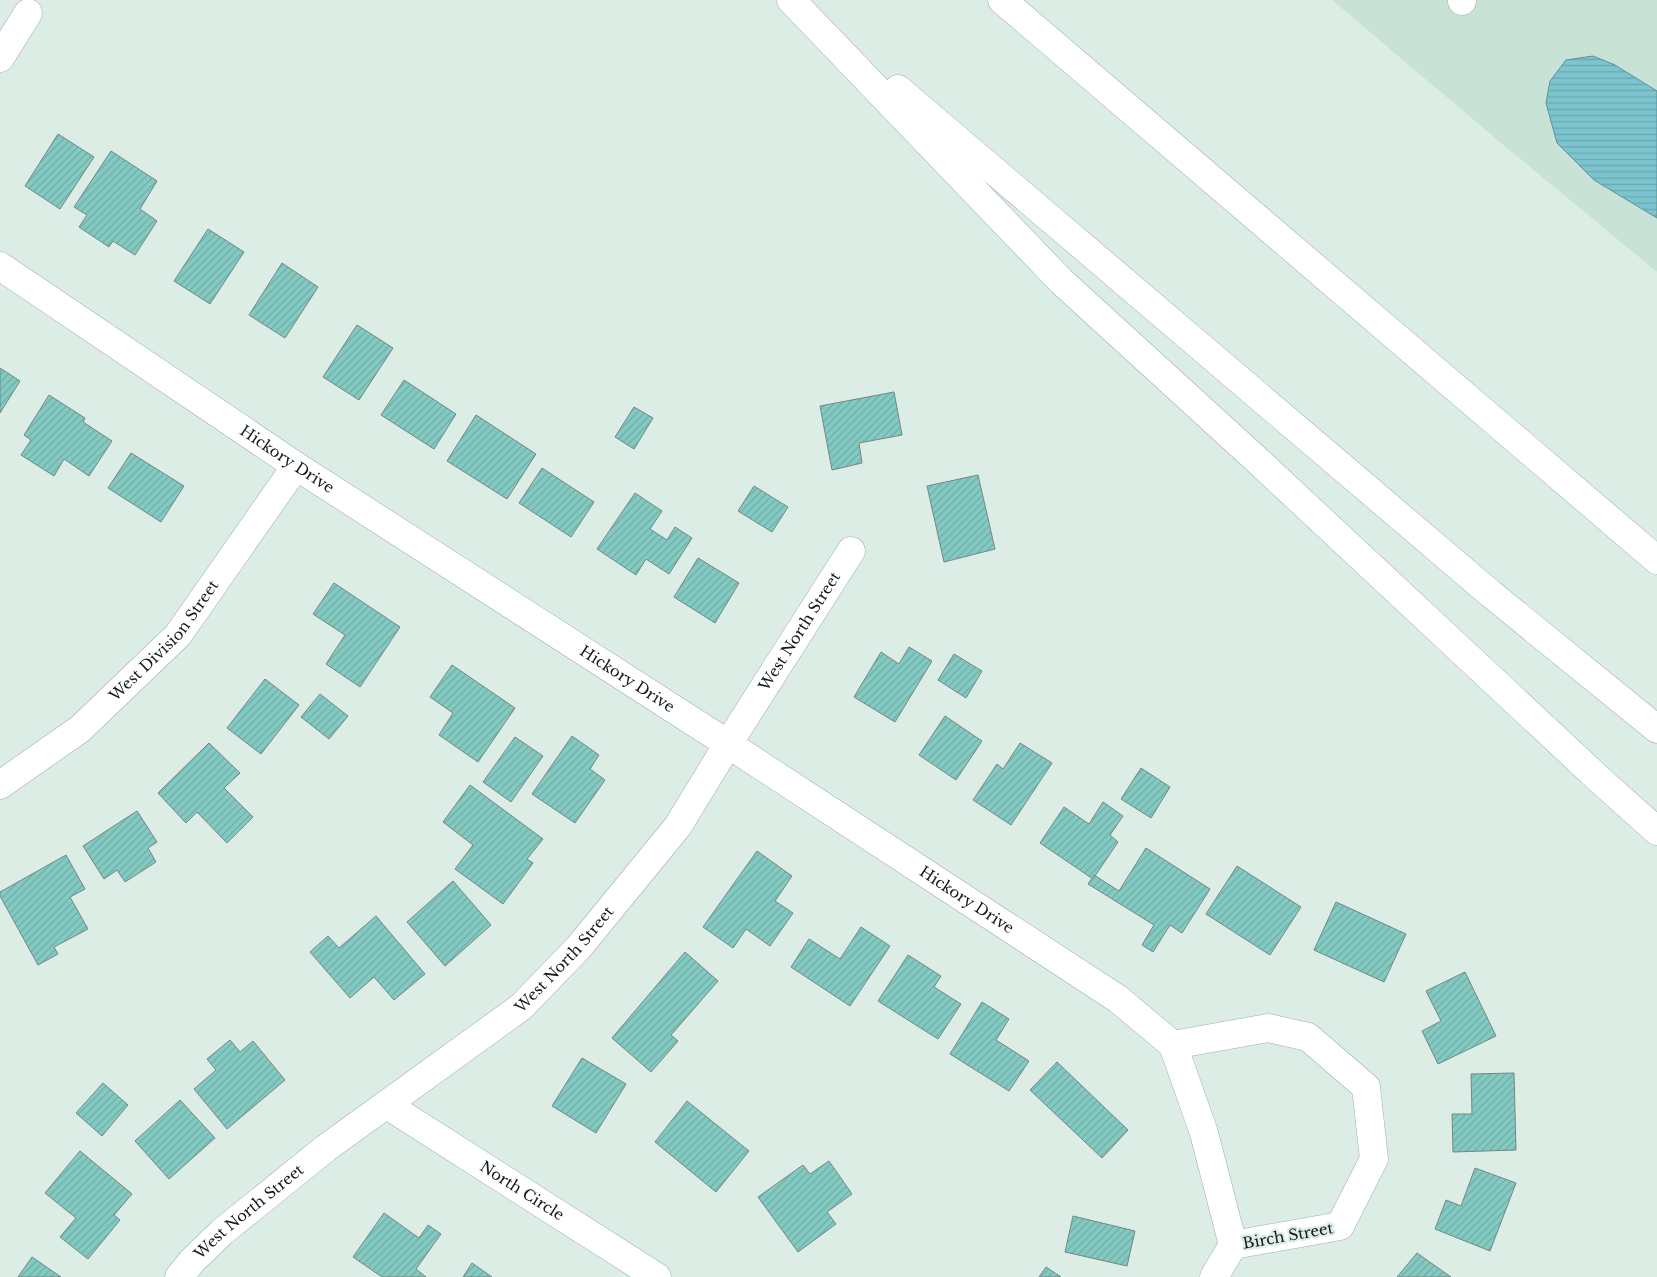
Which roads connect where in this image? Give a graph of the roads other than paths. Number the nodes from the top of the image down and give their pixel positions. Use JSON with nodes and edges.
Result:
{"nodes":[{"id":1,"x":793,"y":0,"type":"edge"},
{"id":2,"x":1002,"y":0,"type":"edge"},
{"id":3,"x":28,"y":12,"type":"dead end"},
{"id":4,"x":0,"y":58,"type":"edge"},
{"id":5,"x":0,"y":266,"type":"edge"},
{"id":6,"x":296,"y":466,"type":"junction"},
{"id":7,"x":851,"y":551,"type":"dead end"},
{"id":8,"x":1657,"y":560,"type":"edge"},
{"id":9,"x":1657,"y":729,"type":"edge"},
{"id":10,"x":728,"y":744,"type":"junction"},
{"id":11,"x":0,"y":785,"type":"edge"},
{"id":12,"x":1657,"y":831,"type":"edge"},
{"id":13,"x":1173,"y":1046,"type":"junction"},
{"id":14,"x":387,"y":1104,"type":"junction"},
{"id":15,"x":1204,"y":1133,"type":"joint"},
{"id":16,"x":1233,"y":1246,"type":"junction"},
{"id":17,"x":180,"y":1277,"type":"edge"},
{"id":18,"x":657,"y":1277,"type":"edge"},
{"id":19,"x":1214,"y":1277,"type":"edge"}],
"edges":[{"from":1,"to":9,"type":"main road"},
{"from":1,"to":12,"type":"main road"},
{"from":2,"to":8,"type":"main road"},
{"from":3,"to":4,"type":"main road"},
{"from":5,"to":6,"type":"main road","name":"Hickory Drive"},
{"from":6,"to":10,"type":"main road","name":"Hickory Drive"},
{"from":6,"to":11,"type":"main road","name":"West Division Street"},
{"from":7,"to":10,"type":"main road","name":"West North Street"},
{"from":10,"to":13,"type":"main road","name":"Hickory Drive"},
{"from":10,"to":14,"type":"main road","name":"West North Street"},
{"from":13,"to":15,"type":"main road","name":"Hickory Drive"},
{"from":13,"to":16,"type":"main road","name":"Birch Street"},
{"from":14,"to":17,"type":"main road","name":"West North Street"},
{"from":14,"to":18,"type":"main road","name":"North Circle"},
{"from":15,"to":16,"type":"main road","name":"Birch Street"},
{"from":16,"to":19,"type":"main road","name":"Birch Street"}]}
